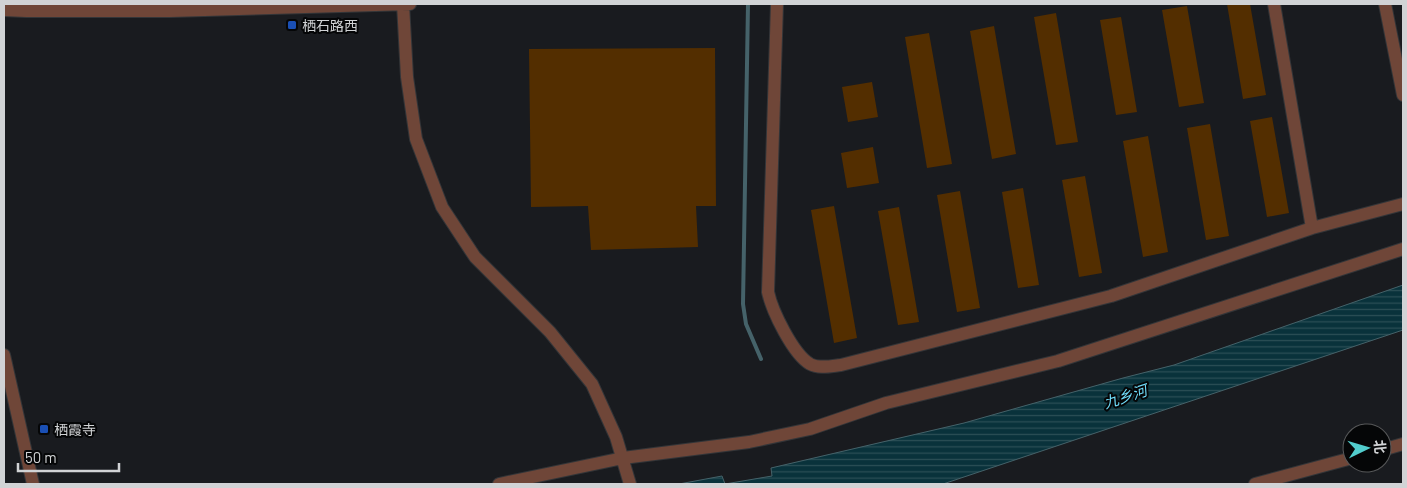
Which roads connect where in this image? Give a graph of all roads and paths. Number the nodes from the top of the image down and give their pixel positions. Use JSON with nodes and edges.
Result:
{"nodes":[{"id":1,"x":403,"y":4,"type":"edge"},
{"id":2,"x":410,"y":4,"type":"edge"},
{"id":3,"x":777,"y":4,"type":"edge"},
{"id":4,"x":1274,"y":4,"type":"edge"},
{"id":5,"x":1385,"y":4,"type":"edge"},
{"id":6,"x":4,"y":10,"type":"edge"},
{"id":7,"x":1403,"y":95,"type":"edge"},
{"id":8,"x":1403,"y":204,"type":"edge"},
{"id":9,"x":1312,"y":228,"type":"junction"},
{"id":10,"x":1403,"y":249,"type":"edge"},
{"id":11,"x":4,"y":355,"type":"edge"},
{"id":12,"x":1342,"y":461,"type":"edge"},
{"id":13,"x":625,"y":464,"type":"junction"},
{"id":14,"x":33,"y":484,"type":"edge"},
{"id":15,"x":499,"y":484,"type":"edge"},
{"id":16,"x":630,"y":484,"type":"edge"},
{"id":17,"x":1255,"y":484,"type":"edge"}],
"edges":[{"from":1,"to":2,"type":"street"},
{"from":1,"to":6,"type":"street"},
{"from":1,"to":13,"type":"street"},
{"from":3,"to":9,"type":"street"},
{"from":4,"to":9,"type":"street"},
{"from":5,"to":7,"type":"street"},
{"from":8,"to":9,"type":"street"},
{"from":10,"to":13,"type":"street"},
{"from":11,"to":14,"type":"street"},
{"from":12,"to":17,"type":"street"},
{"from":13,"to":15,"type":"street"},
{"from":13,"to":16,"type":"street"}]}
